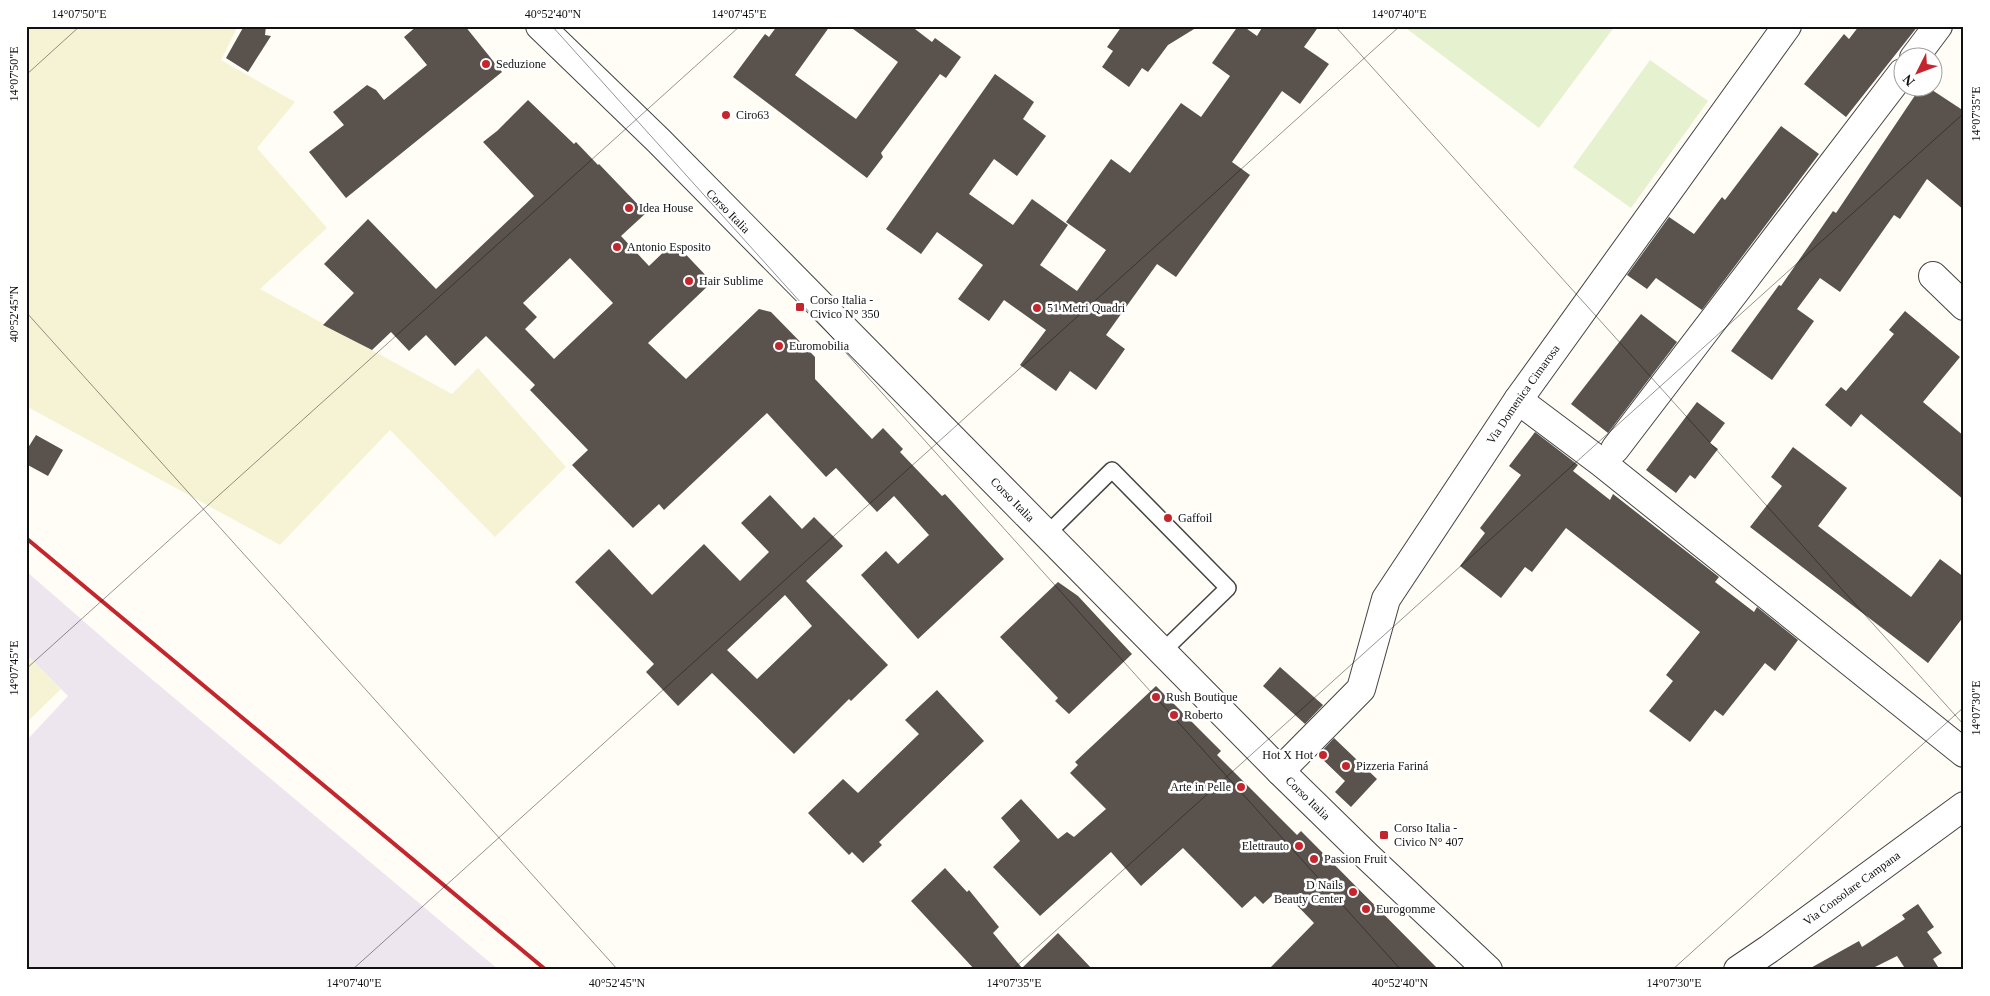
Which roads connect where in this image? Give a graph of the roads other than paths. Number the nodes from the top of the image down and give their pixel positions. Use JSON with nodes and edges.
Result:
{"nodes":[{"id":1,"x":540,"y":26,"type":"edge"},
{"id":2,"x":1788,"y":26,"type":"edge"},
{"id":3,"x":1938,"y":26,"type":"edge"},
{"id":4,"x":1922,"y":48,"type":"edge"},
{"id":5,"x":1892,"y":86,"type":"edge"},
{"id":6,"x":1933,"y":276,"type":"dead end"},
{"id":7,"x":1964,"y":306,"type":"edge"},
{"id":8,"x":1518,"y":400,"type":"junction"},
{"id":9,"x":1615,"y":449,"type":"dead end"},
{"id":10,"x":1047,"y":534,"type":"junction"},
{"id":11,"x":1163,"y":651,"type":"junction"},
{"id":12,"x":1964,"y":753,"type":"edge"},
{"id":13,"x":1280,"y":771,"type":"junction"},
{"id":14,"x":1964,"y":806,"type":"edge"},
{"id":15,"x":1488,"y":970,"type":"edge"},
{"id":16,"x":1738,"y":970,"type":"edge"}],
"edges":[{"from":1,"to":10,"type":"street","name":"Corso Italia"},
{"from":2,"to":8,"type":"street","name":"Via Domenica Cimarosa"},
{"from":3,"to":4,"type":"street"},
{"from":5,"to":9,"type":"street"},
{"from":6,"to":7,"type":"street"},
{"from":8,"to":12,"type":"street"},
{"from":8,"to":13,"type":"street","name":"Via Domenica Cimarosa"},
{"from":10,"to":11,"type":"street","name":"Corso Italia"},
{"from":10,"to":11,"type":"lane"},
{"from":11,"to":13,"type":"street","name":"Corso Italia"},
{"from":13,"to":15,"type":"street","name":"Corso Italia"},
{"from":14,"to":16,"type":"street","name":"Via Consolare Campana"}]}
